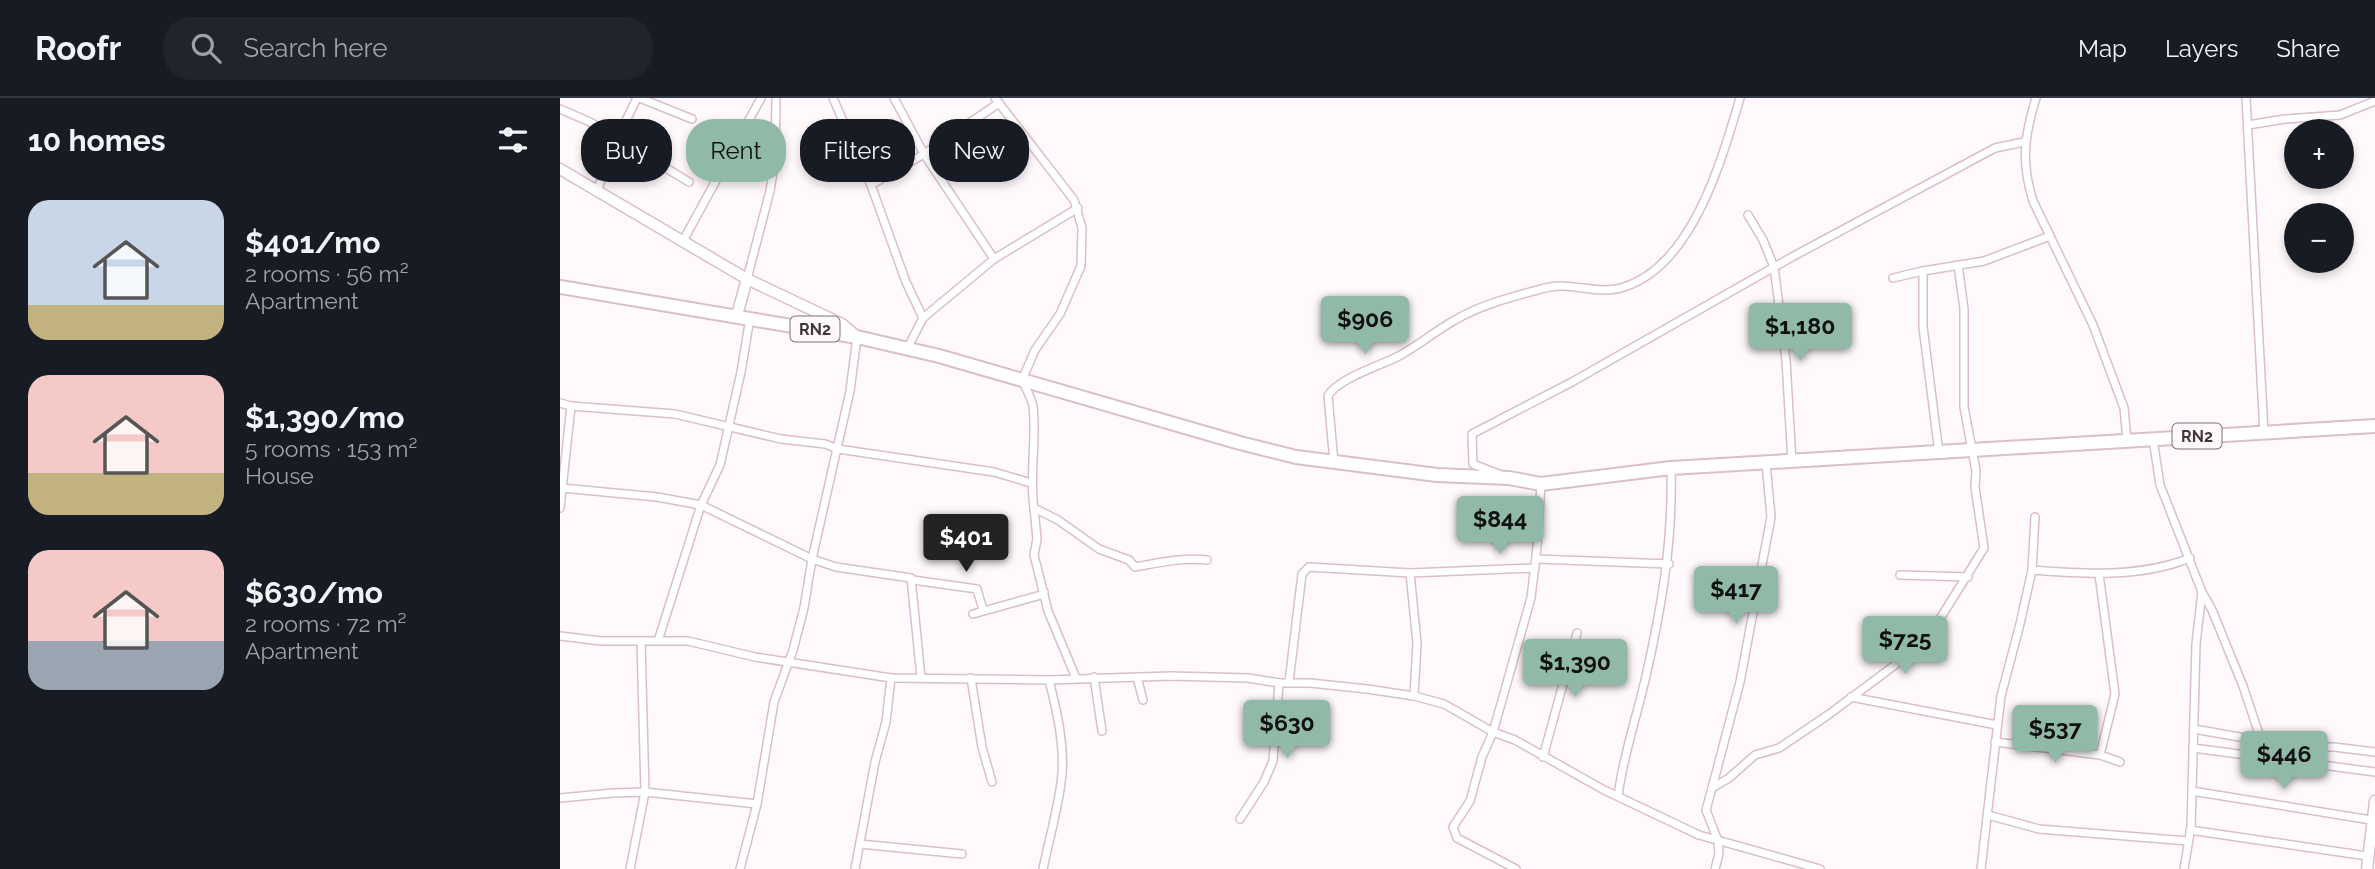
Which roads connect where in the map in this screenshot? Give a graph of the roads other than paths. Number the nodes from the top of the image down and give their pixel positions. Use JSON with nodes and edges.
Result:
{"nodes":[{"id":1,"x":639,"y":98,"type":"edge"},
{"id":2,"x":761,"y":98,"type":"edge"},
{"id":3,"x":776,"y":98,"type":"edge"},
{"id":4,"x":834,"y":98,"type":"edge"},
{"id":5,"x":894,"y":98,"type":"edge"},
{"id":6,"x":1740,"y":98,"type":"edge"},
{"id":7,"x":2036,"y":98,"type":"edge"},
{"id":8,"x":2246,"y":98,"type":"edge"},
{"id":9,"x":997,"y":101,"type":"edge"},
{"id":10,"x":2375,"y":101,"type":"edge"},
{"id":11,"x":560,"y":109,"type":"edge"},
{"id":12,"x":583,"y":119,"type":"edge"},
{"id":13,"x":628,"y":119,"type":"edge"},
{"id":14,"x":692,"y":119,"type":"dead end"},
{"id":15,"x":2248,"y":125,"type":"junction"},
{"id":16,"x":2024,"y":142,"type":"junction"},
{"id":17,"x":924,"y":154,"type":"junction"},
{"id":18,"x":560,"y":169,"type":"edge"},
{"id":19,"x":600,"y":182,"type":"edge"},
{"id":20,"x":871,"y":185,"type":"junction"},
{"id":21,"x":597,"y":191,"type":"junction"},
{"id":22,"x":1078,"y":208,"type":"junction"},
{"id":23,"x":1748,"y":215,"type":"dead end"},
{"id":24,"x":2050,"y":236,"type":"junction"},
{"id":25,"x":683,"y":242,"type":"junction"},
{"id":26,"x":994,"y":259,"type":"junction"},
{"id":27,"x":1958,"y":265,"type":"junction"},
{"id":28,"x":1774,"y":267,"type":"junction"},
{"id":29,"x":1923,"y":271,"type":"junction"},
{"id":30,"x":1893,"y":278,"type":"dead end"},
{"id":31,"x":747,"y":279,"type":"junction"},
{"id":32,"x":560,"y":288,"type":"edge"},
{"id":33,"x":737,"y":315,"type":"junction"},
{"id":34,"x":750,"y":317,"type":"junction"},
{"id":35,"x":923,"y":318,"type":"junction"},
{"id":36,"x":857,"y":337,"type":"junction"},
{"id":37,"x":906,"y":349,"type":"junction"},
{"id":38,"x":1022,"y":380,"type":"junction"},
{"id":39,"x":560,"y":403,"type":"edge"},
{"id":40,"x":571,"y":406,"type":"junction"},
{"id":41,"x":729,"y":426,"type":"junction"},
{"id":42,"x":2375,"y":426,"type":"edge"},
{"id":43,"x":2264,"y":433,"type":"junction"},
{"id":44,"x":2153,"y":439,"type":"junction"},
{"id":45,"x":2127,"y":440,"type":"junction"},
{"id":46,"x":838,"y":449,"type":"junction"},
{"id":47,"x":1972,"y":450,"type":"junction"},
{"id":48,"x":1939,"y":453,"type":"junction"},
{"id":49,"x":1792,"y":462,"type":"junction"},
{"id":50,"x":1334,"y":463,"type":"junction"},
{"id":51,"x":1766,"y":463,"type":"junction"},
{"id":52,"x":1671,"y":468,"type":"junction"},
{"id":53,"x":1509,"y":478,"type":"junction"},
{"id":54,"x":1031,"y":483,"type":"junction"},
{"id":55,"x":1541,"y":484,"type":"junction"},
{"id":56,"x":562,"y":488,"type":"junction"},
{"id":57,"x":701,"y":505,"type":"junction"},
{"id":58,"x":560,"y":508,"type":"edge"},
{"id":59,"x":1034,"y":508,"type":"junction"},
{"id":60,"x":2035,"y":517,"type":"dead end"},
{"id":61,"x":2190,"y":558,"type":"junction"},
{"id":62,"x":811,"y":559,"type":"junction"},
{"id":63,"x":1536,"y":559,"type":"junction"},
{"id":64,"x":1207,"y":560,"type":"dead end"},
{"id":65,"x":1668,"y":564,"type":"junction"},
{"id":66,"x":1535,"y":568,"type":"junction"},
{"id":67,"x":2032,"y":570,"type":"junction"},
{"id":68,"x":1410,"y":573,"type":"junction"},
{"id":69,"x":2099,"y":574,"type":"junction"},
{"id":70,"x":1900,"y":575,"type":"dead end"},
{"id":71,"x":1968,"y":577,"type":"junction"},
{"id":72,"x":913,"y":580,"type":"junction"},
{"id":73,"x":1044,"y":592,"type":"junction"},
{"id":74,"x":2202,"y":592,"type":"junction"},
{"id":75,"x":983,"y":610,"type":"junction"},
{"id":76,"x":973,"y":614,"type":"dead end"},
{"id":77,"x":1577,"y":633,"type":"dead end"},
{"id":78,"x":560,"y":636,"type":"edge"},
{"id":79,"x":657,"y":641,"type":"junction"},
{"id":80,"x":641,"y":642,"type":"junction"},
{"id":81,"x":788,"y":661,"type":"junction"},
{"id":82,"x":921,"y":677,"type":"junction"},
{"id":83,"x":1094,"y":677,"type":"junction"},
{"id":84,"x":1137,"y":677,"type":"junction"},
{"id":85,"x":891,"y":678,"type":"junction"},
{"id":86,"x":971,"y":678,"type":"junction"},
{"id":87,"x":1076,"y":678,"type":"junction"},
{"id":88,"x":1049,"y":680,"type":"junction"},
{"id":89,"x":1289,"y":682,"type":"junction"},
{"id":90,"x":1279,"y":683,"type":"junction"},
{"id":91,"x":1414,"y":696,"type":"junction"},
{"id":92,"x":1851,"y":697,"type":"junction"},
{"id":93,"x":1143,"y":700,"type":"dead end"},
{"id":94,"x":1997,"y":725,"type":"junction"},
{"id":95,"x":2194,"y":729,"type":"junction"},
{"id":96,"x":1102,"y":731,"type":"dead end"},
{"id":97,"x":1493,"y":732,"type":"junction"},
{"id":98,"x":2260,"y":737,"type":"junction"},
{"id":99,"x":1996,"y":742,"type":"junction"},
{"id":100,"x":2193,"y":748,"type":"junction"},
{"id":101,"x":2375,"y":752,"type":"edge"},
{"id":102,"x":2100,"y":755,"type":"junction"},
{"id":103,"x":1543,"y":757,"type":"junction"},
{"id":104,"x":2120,"y":762,"type":"dead end"},
{"id":105,"x":2375,"y":772,"type":"edge"},
{"id":106,"x":992,"y":782,"type":"dead end"},
{"id":107,"x":1712,"y":788,"type":"junction"},
{"id":108,"x":2192,"y":791,"type":"junction"},
{"id":109,"x":645,"y":792,"type":"junction"},
{"id":110,"x":1618,"y":796,"type":"junction"},
{"id":111,"x":560,"y":798,"type":"edge"},
{"id":112,"x":2375,"y":801,"type":"edge"},
{"id":113,"x":757,"y":804,"type":"junction"},
{"id":114,"x":1988,"y":815,"type":"junction"},
{"id":115,"x":1240,"y":819,"type":"dead end"},
{"id":116,"x":2371,"y":820,"type":"junction"},
{"id":117,"x":2190,"y":830,"type":"junction"},
{"id":118,"x":1718,"y":841,"type":"junction"},
{"id":119,"x":2188,"y":841,"type":"junction"},
{"id":120,"x":860,"y":844,"type":"junction"},
{"id":121,"x":962,"y":854,"type":"dead end"},
{"id":122,"x":2369,"y":861,"type":"edge"},
{"id":123,"x":1801,"y":866,"type":"edge"},
{"id":124,"x":631,"y":869,"type":"edge"},
{"id":125,"x":740,"y":869,"type":"edge"},
{"id":126,"x":855,"y":869,"type":"edge"},
{"id":127,"x":1043,"y":869,"type":"edge"},
{"id":128,"x":1516,"y":869,"type":"edge"},
{"id":129,"x":1715,"y":869,"type":"edge"},
{"id":130,"x":1820,"y":869,"type":"edge"},
{"id":131,"x":1981,"y":869,"type":"edge"},
{"id":132,"x":2184,"y":869,"type":"edge"}],
"edges":[{"from":1,"to":13,"type":"street"},
{"from":1,"to":14,"type":"street"},
{"from":2,"to":25,"type":"street"},
{"from":3,"to":31,"type":"street"},
{"from":4,"to":20,"type":"street"},
{"from":5,"to":17,"type":"street"},
{"from":6,"to":50,"type":"street"},
{"from":7,"to":16,"type":"street"},
{"from":8,"to":15,"type":"street"},
{"from":9,"to":17,"type":"street"},
{"from":9,"to":22,"type":"street"},
{"from":10,"to":15,"type":"street"},
{"from":11,"to":12,"type":"street"},
{"from":15,"to":43,"type":"street"},
{"from":16,"to":24,"type":"street"},
{"from":16,"to":28,"type":"street"},
{"from":17,"to":20,"type":"street"},
{"from":17,"to":26,"type":"street"},
{"from":18,"to":21,"type":"street"},
{"from":19,"to":21,"type":"street"},
{"from":20,"to":35,"type":"street"},
{"from":21,"to":25,"type":"street"},
{"from":22,"to":26,"type":"street"},
{"from":22,"to":38,"type":"street"},
{"from":23,"to":28,"type":"street"},
{"from":24,"to":27,"type":"street"},
{"from":24,"to":45,"type":"street"},
{"from":25,"to":31,"type":"street"},
{"from":26,"to":35,"type":"street"},
{"from":27,"to":29,"type":"street"},
{"from":27,"to":47,"type":"street"},
{"from":28,"to":49,"type":"street"},
{"from":28,"to":53,"type":"street"},
{"from":29,"to":30,"type":"street"},
{"from":29,"to":48,"type":"street"},
{"from":31,"to":33,"type":"street"},
{"from":31,"to":36,"type":"street"},
{"from":32,"to":33,"type":"highway","number":"RN2"},
{"from":33,"to":34,"type":"highway","number":"RN2"},
{"from":34,"to":36,"type":"highway","number":"RN2"},
{"from":34,"to":41,"type":"street"},
{"from":35,"to":37,"type":"street"},
{"from":36,"to":37,"type":"highway","number":"RN2"},
{"from":36,"to":46,"type":"street"},
{"from":37,"to":38,"type":"highway","number":"RN2"},
{"from":38,"to":50,"type":"highway","number":"RN2"},
{"from":38,"to":54,"type":"street"},
{"from":39,"to":40,"type":"street"},
{"from":40,"to":41,"type":"street"},
{"from":40,"to":56,"type":"street"},
{"from":41,"to":46,"type":"street"},
{"from":41,"to":57,"type":"street"},
{"from":42,"to":43,"type":"highway","number":"RN2"},
{"from":43,"to":44,"type":"highway","number":"RN2"},
{"from":44,"to":45,"type":"highway","number":"RN2"},
{"from":44,"to":61,"type":"street"},
{"from":45,"to":47,"type":"highway","number":"RN2"},
{"from":46,"to":54,"type":"street"},
{"from":46,"to":62,"type":"street"},
{"from":47,"to":48,"type":"highway","number":"RN2"},
{"from":47,"to":71,"type":"street"},
{"from":48,"to":49,"type":"highway","number":"RN2"},
{"from":49,"to":51,"type":"highway","number":"RN2"},
{"from":50,"to":53,"type":"highway","number":"RN2"},
{"from":51,"to":52,"type":"highway","number":"RN2"},
{"from":51,"to":107,"type":"street"},
{"from":52,"to":55,"type":"highway","number":"RN2"},
{"from":52,"to":65,"type":"street"},
{"from":53,"to":55,"type":"highway","number":"RN2"},
{"from":54,"to":59,"type":"street"},
{"from":55,"to":63,"type":"street"},
{"from":56,"to":57,"type":"street"},
{"from":56,"to":58,"type":"street"},
{"from":57,"to":62,"type":"street"},
{"from":57,"to":79,"type":"street"},
{"from":59,"to":64,"type":"street"},
{"from":59,"to":73,"type":"street"},
{"from":60,"to":67,"type":"street"},
{"from":61,"to":69,"type":"street"},
{"from":61,"to":74,"type":"street"},
{"from":62,"to":72,"type":"street"},
{"from":62,"to":81,"type":"street"},
{"from":63,"to":65,"type":"street"},
{"from":63,"to":66,"type":"street"},
{"from":65,"to":110,"type":"street"},
{"from":66,"to":68,"type":"street"},
{"from":66,"to":97,"type":"street"},
{"from":67,"to":69,"type":"street"},
{"from":67,"to":94,"type":"street"},
{"from":68,"to":89,"type":"street"},
{"from":68,"to":91,"type":"street"},
{"from":69,"to":102,"type":"street"},
{"from":70,"to":71,"type":"street"},
{"from":71,"to":92,"type":"street"},
{"from":72,"to":75,"type":"street"},
{"from":72,"to":82,"type":"street"},
{"from":73,"to":75,"type":"street"},
{"from":73,"to":87,"type":"street"},
{"from":74,"to":95,"type":"street"},
{"from":74,"to":98,"type":"street"},
{"from":75,"to":76,"type":"street"},
{"from":77,"to":103,"type":"street"},
{"from":78,"to":80,"type":"street"},
{"from":79,"to":80,"type":"street"},
{"from":79,"to":81,"type":"street"},
{"from":80,"to":109,"type":"street"},
{"from":81,"to":85,"type":"street"},
{"from":81,"to":113,"type":"street"},
{"from":82,"to":85,"type":"street"},
{"from":82,"to":86,"type":"street"},
{"from":83,"to":84,"type":"street"},
{"from":83,"to":87,"type":"street"},
{"from":83,"to":96,"type":"street"},
{"from":84,"to":90,"type":"street"},
{"from":84,"to":93,"type":"street"},
{"from":85,"to":120,"type":"street"},
{"from":86,"to":88,"type":"street"},
{"from":86,"to":106,"type":"street"},
{"from":87,"to":88,"type":"street"},
{"from":88,"to":127,"type":"street"},
{"from":89,"to":90,"type":"street"},
{"from":89,"to":91,"type":"street"},
{"from":90,"to":115,"type":"street"},
{"from":91,"to":97,"type":"street"},
{"from":92,"to":94,"type":"street"},
{"from":92,"to":107,"type":"street"},
{"from":94,"to":99,"type":"street"},
{"from":95,"to":98,"type":"street"},
{"from":95,"to":100,"type":"street"},
{"from":97,"to":103,"type":"street"},
{"from":97,"to":128,"type":"street"},
{"from":98,"to":101,"type":"street"},
{"from":99,"to":102,"type":"street"},
{"from":99,"to":114,"type":"street"},
{"from":100,"to":105,"type":"street"},
{"from":100,"to":108,"type":"street"},
{"from":102,"to":104,"type":"street"},
{"from":103,"to":110,"type":"street"},
{"from":107,"to":118,"type":"street"},
{"from":108,"to":116,"type":"street"},
{"from":108,"to":117,"type":"street"},
{"from":109,"to":111,"type":"street"},
{"from":109,"to":113,"type":"street"},
{"from":109,"to":124,"type":"street"},
{"from":110,"to":118,"type":"street"},
{"from":112,"to":116,"type":"street"},
{"from":113,"to":125,"type":"street"},
{"from":114,"to":119,"type":"street"},
{"from":114,"to":131,"type":"street"},
{"from":116,"to":122,"type":"street"},
{"from":117,"to":119,"type":"street"},
{"from":117,"to":122,"type":"street"},
{"from":118,"to":123,"type":"street"},
{"from":118,"to":129,"type":"street"},
{"from":119,"to":132,"type":"street"},
{"from":120,"to":121,"type":"street"},
{"from":120,"to":126,"type":"street"},
{"from":123,"to":130,"type":"street"}]}
